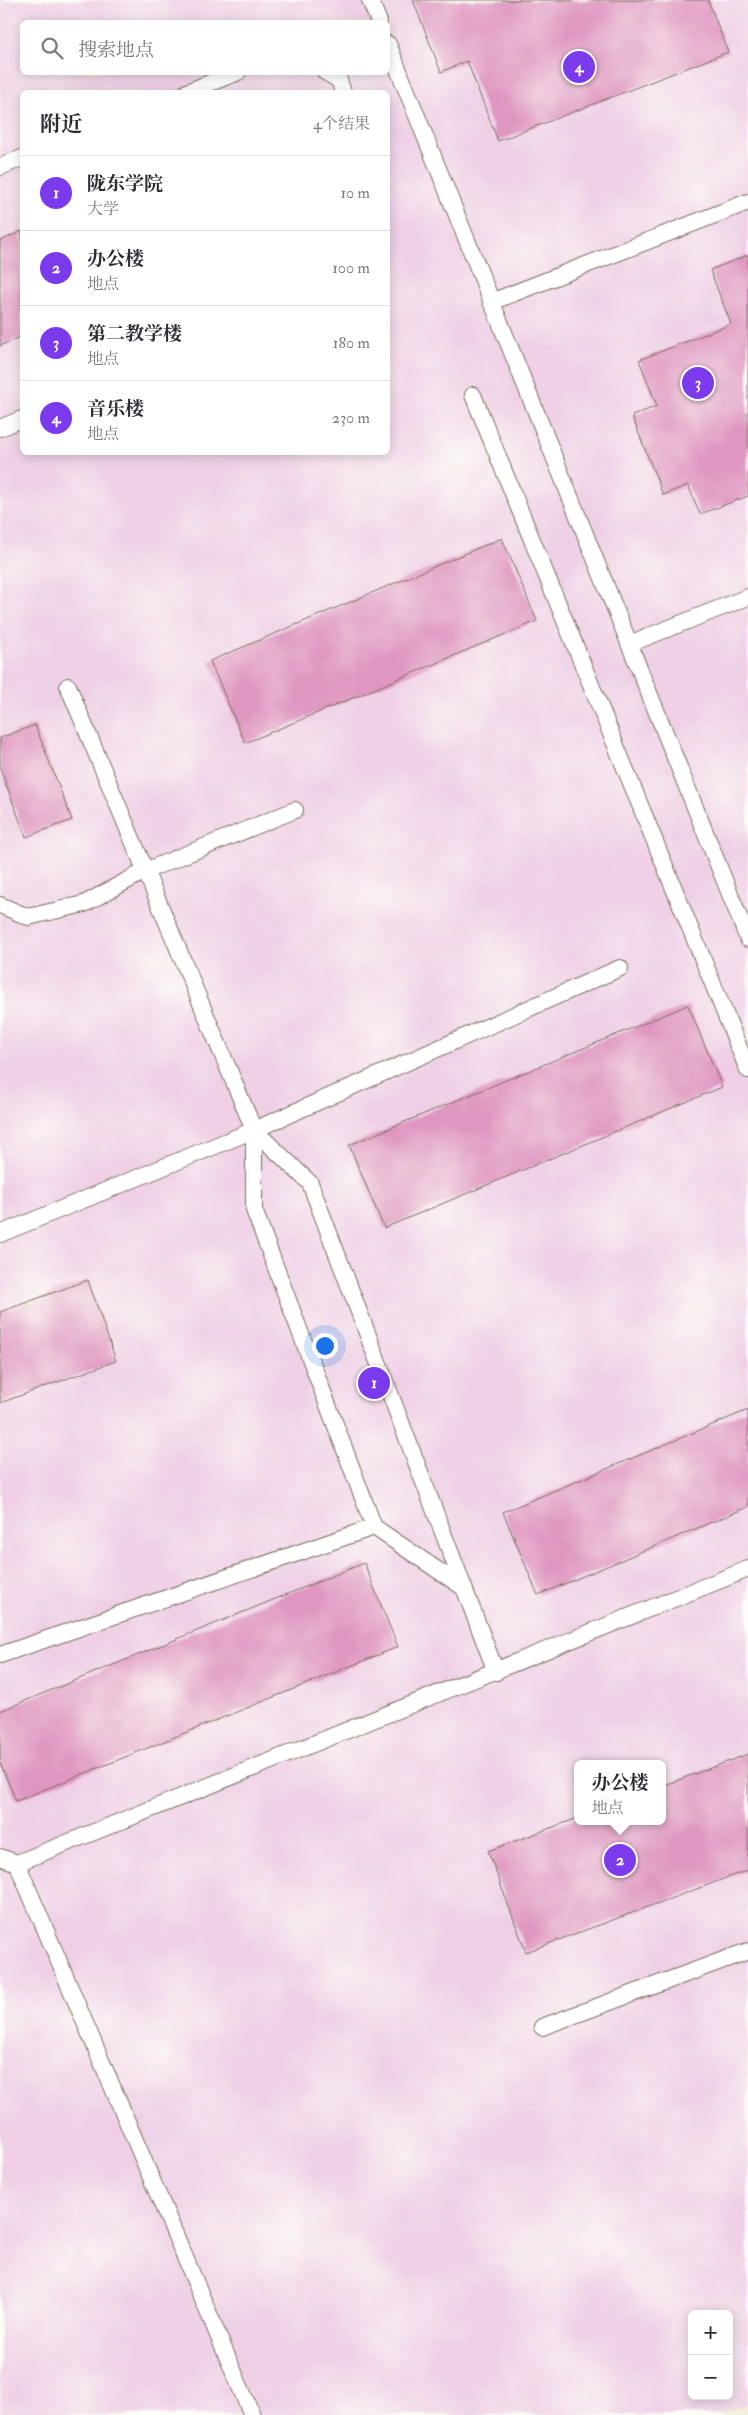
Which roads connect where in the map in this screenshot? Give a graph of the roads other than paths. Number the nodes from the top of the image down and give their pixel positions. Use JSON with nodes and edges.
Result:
{"nodes":[{"id":1,"x":370,"y":0,"type":"edge"},
{"id":2,"x":378,"y":20,"type":"edge"},
{"id":3,"x":390,"y":49,"type":"edge"},
{"id":4,"x":230,"y":75,"type":"edge"},
{"id":5,"x":331,"y":75,"type":"edge"},
{"id":6,"x":192,"y":90,"type":"edge"},
{"id":7,"x":342,"y":90,"type":"edge"},
{"id":8,"x":20,"y":159,"type":"edge"},
{"id":9,"x":0,"y":167,"type":"edge"},
{"id":10,"x":748,"y":202,"type":"edge"},
{"id":11,"x":491,"y":302,"type":"junction"},
{"id":12,"x":473,"y":395,"type":"dead end"},
{"id":13,"x":20,"y":420,"type":"edge"},
{"id":14,"x":0,"y":428,"type":"edge"},
{"id":15,"x":748,"y":597,"type":"edge"},
{"id":16,"x":629,"y":644,"type":"junction"},
{"id":17,"x":68,"y":686,"type":"dead end"},
{"id":18,"x":295,"y":810,"type":"dead end"},
{"id":19,"x":145,"y":871,"type":"junction"},
{"id":20,"x":0,"y":905,"type":"edge"},
{"id":21,"x":748,"y":939,"type":"edge"},
{"id":22,"x":620,"y":968,"type":"dead end"},
{"id":23,"x":748,"y":1070,"type":"edge"},
{"id":24,"x":254,"y":1130,"type":"junction"},
{"id":25,"x":0,"y":1234,"type":"edge"},
{"id":26,"x":374,"y":1527,"type":"junction"},
{"id":27,"x":748,"y":1569,"type":"edge"},
{"id":28,"x":464,"y":1588,"type":"junction"},
{"id":29,"x":0,"y":1655,"type":"edge"},
{"id":30,"x":496,"y":1672,"type":"junction"},
{"id":31,"x":0,"y":1858,"type":"edge"},
{"id":32,"x":17,"y":1863,"type":"junction"},
{"id":33,"x":748,"y":1951,"type":"edge"},
{"id":34,"x":542,"y":2027,"type":"dead end"},
{"id":35,"x":252,"y":2415,"type":"edge"}],
"edges":[{"from":1,"to":2,"type":"lane"},
{"from":3,"to":11,"type":"lane"},
{"from":4,"to":6,"type":"lane"},
{"from":5,"to":7,"type":"lane"},
{"from":8,"to":9,"type":"lane"},
{"from":10,"to":11,"type":"lane"},
{"from":11,"to":16,"type":"lane"},
{"from":12,"to":23,"type":"lane"},
{"from":13,"to":14,"type":"lane"},
{"from":15,"to":16,"type":"lane"},
{"from":16,"to":21,"type":"lane"},
{"from":17,"to":19,"type":"lane"},
{"from":18,"to":19,"type":"lane"},
{"from":19,"to":20,"type":"lane"},
{"from":19,"to":24,"type":"lane"},
{"from":22,"to":24,"type":"lane"},
{"from":24,"to":25,"type":"lane"},
{"from":24,"to":26,"type":"lane"},
{"from":24,"to":28,"type":"lane"},
{"from":26,"to":28,"type":"lane"},
{"from":26,"to":29,"type":"lane"},
{"from":27,"to":30,"type":"lane"},
{"from":28,"to":30,"type":"lane"},
{"from":30,"to":32,"type":"lane"},
{"from":31,"to":32,"type":"lane"},
{"from":32,"to":35,"type":"lane"},
{"from":33,"to":34,"type":"lane"}]}
